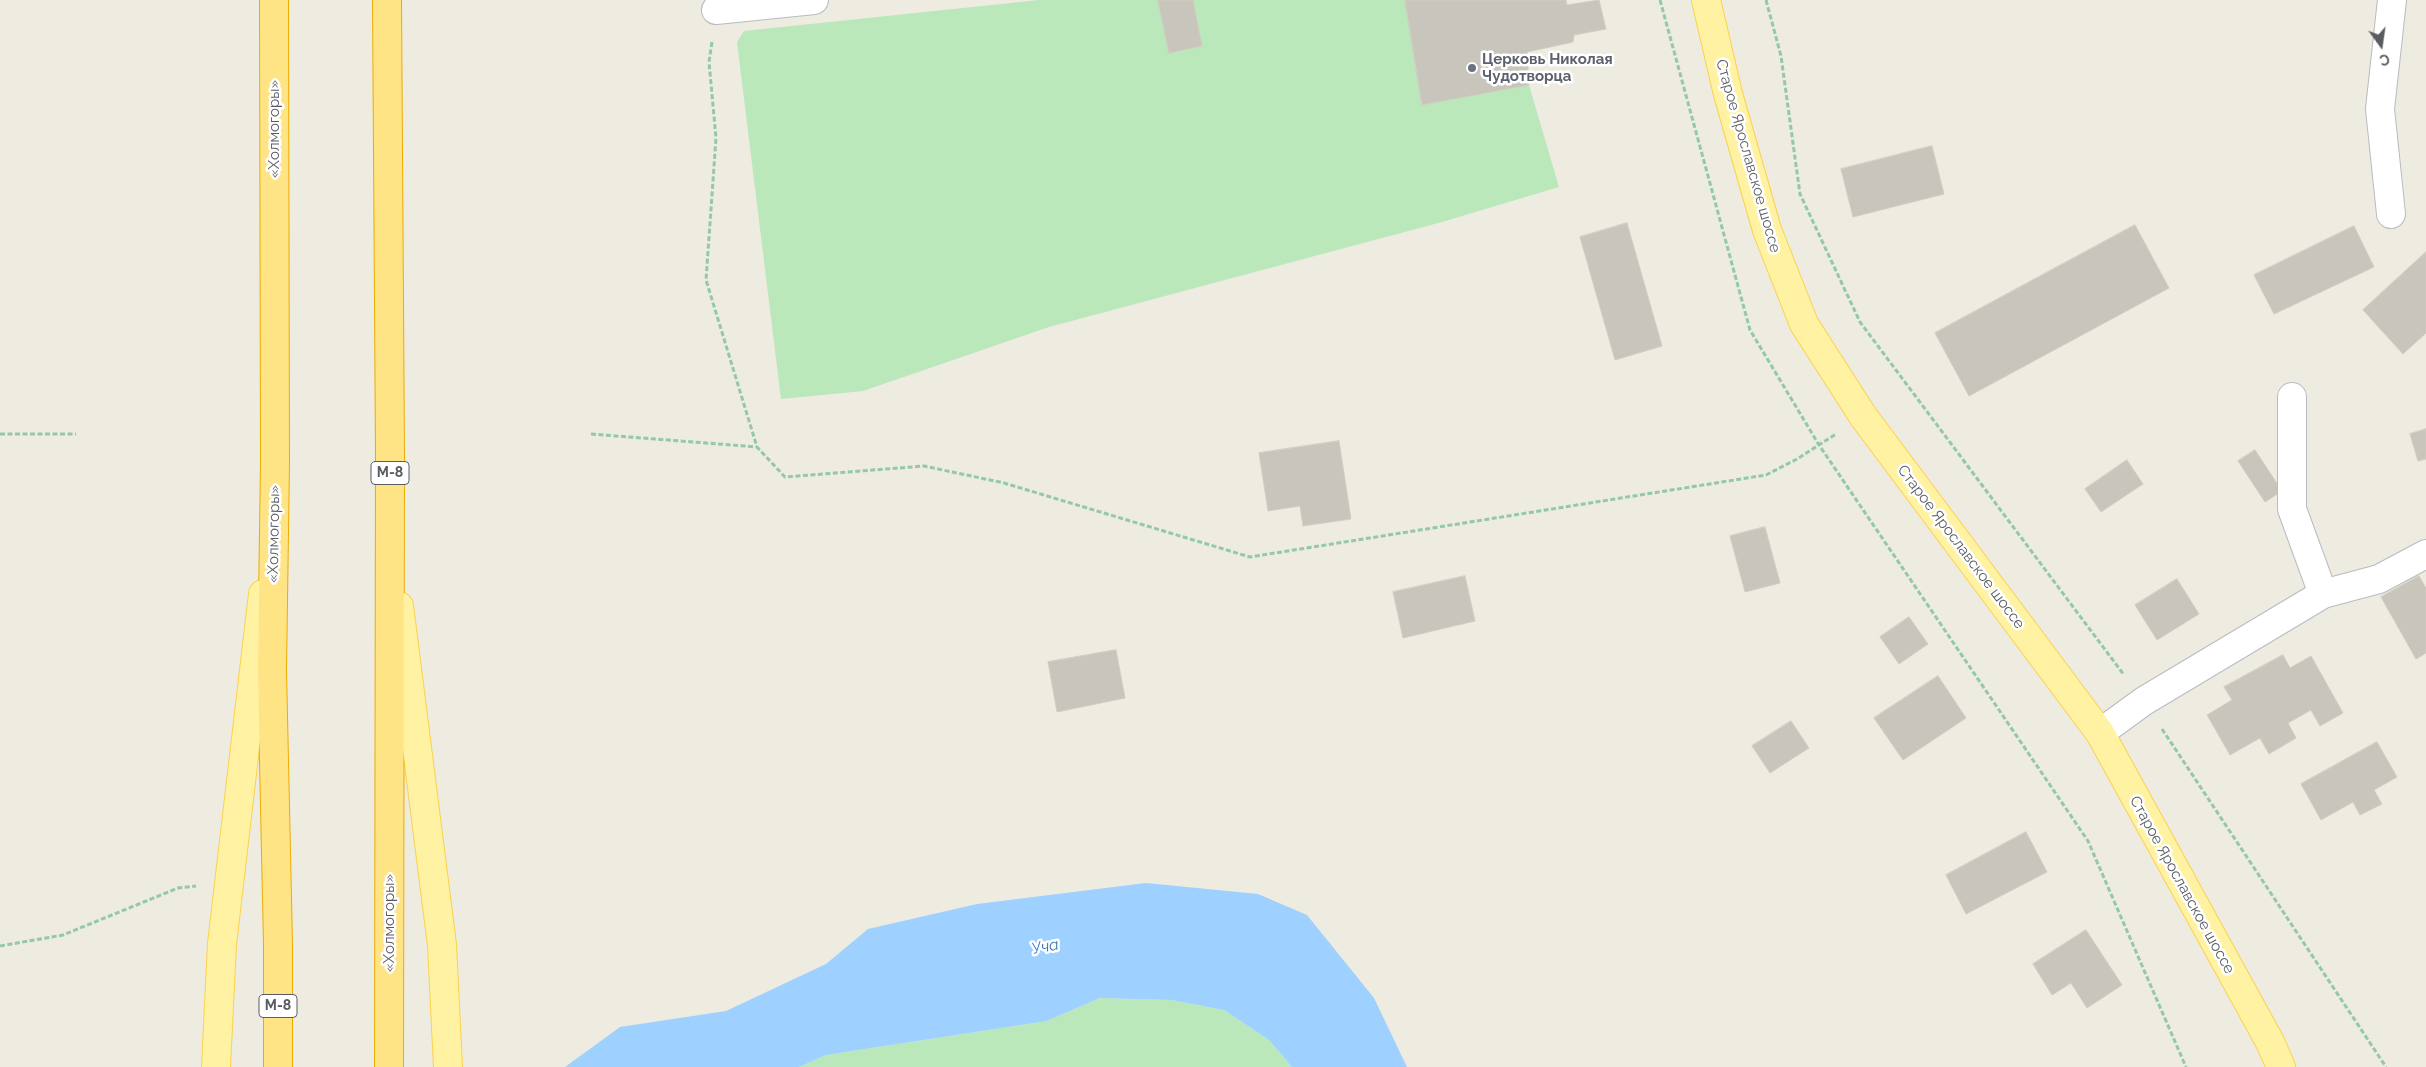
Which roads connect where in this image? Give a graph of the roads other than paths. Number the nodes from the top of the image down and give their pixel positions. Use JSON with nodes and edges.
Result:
{"nodes":[{"id":1,"x":274,"y":0,"type":"edge"},
{"id":2,"x":387,"y":0,"type":"edge"},
{"id":3,"x":814,"y":0,"type":"edge"},
{"id":4,"x":1706,"y":0,"type":"edge"},
{"id":5,"x":2392,"y":0,"type":"edge"},
{"id":6,"x":716,"y":10,"type":"road end"},
{"id":7,"x":2391,"y":214,"type":"dead end"},
{"id":8,"x":2292,"y":398,"type":"dead end"},
{"id":9,"x":274,"y":504,"type":"junction"},
{"id":10,"x":390,"y":539,"type":"junction"},
{"id":11,"x":2426,"y":554,"type":"edge"},
{"id":12,"x":2323,"y":594,"type":"junction"},
{"id":13,"x":2100,"y":733,"type":"junction"},
{"id":14,"x":216,"y":1067,"type":"edge"},
{"id":15,"x":278,"y":1067,"type":"edge"},
{"id":16,"x":388,"y":1067,"type":"edge"},
{"id":17,"x":448,"y":1067,"type":"edge"},
{"id":18,"x":2281,"y":1067,"type":"edge"}],
"edges":[{"from":1,"to":9,"type":"highway","name":"«Холмогоры»","number":"М-8"},
{"from":2,"to":10,"type":"highway","name":"«Холмогоры»","number":"М-8"},
{"from":3,"to":6,"type":"street"},
{"from":4,"to":13,"type":"main road","name":"Старое Ярославское шоссе"},
{"from":5,"to":7,"type":"street"},
{"from":8,"to":12,"type":"street"},
{"from":9,"to":14,"type":"main road"},
{"from":9,"to":15,"type":"highway","name":"«Холмогоры»","number":"М-8"},
{"from":10,"to":16,"type":"highway","name":"«Холмогоры»","number":"М-8"},
{"from":10,"to":17,"type":"main road"},
{"from":11,"to":12,"type":"street"},
{"from":12,"to":13,"type":"street"},
{"from":13,"to":18,"type":"main road","name":"Старое Ярославское шоссе"}]}
